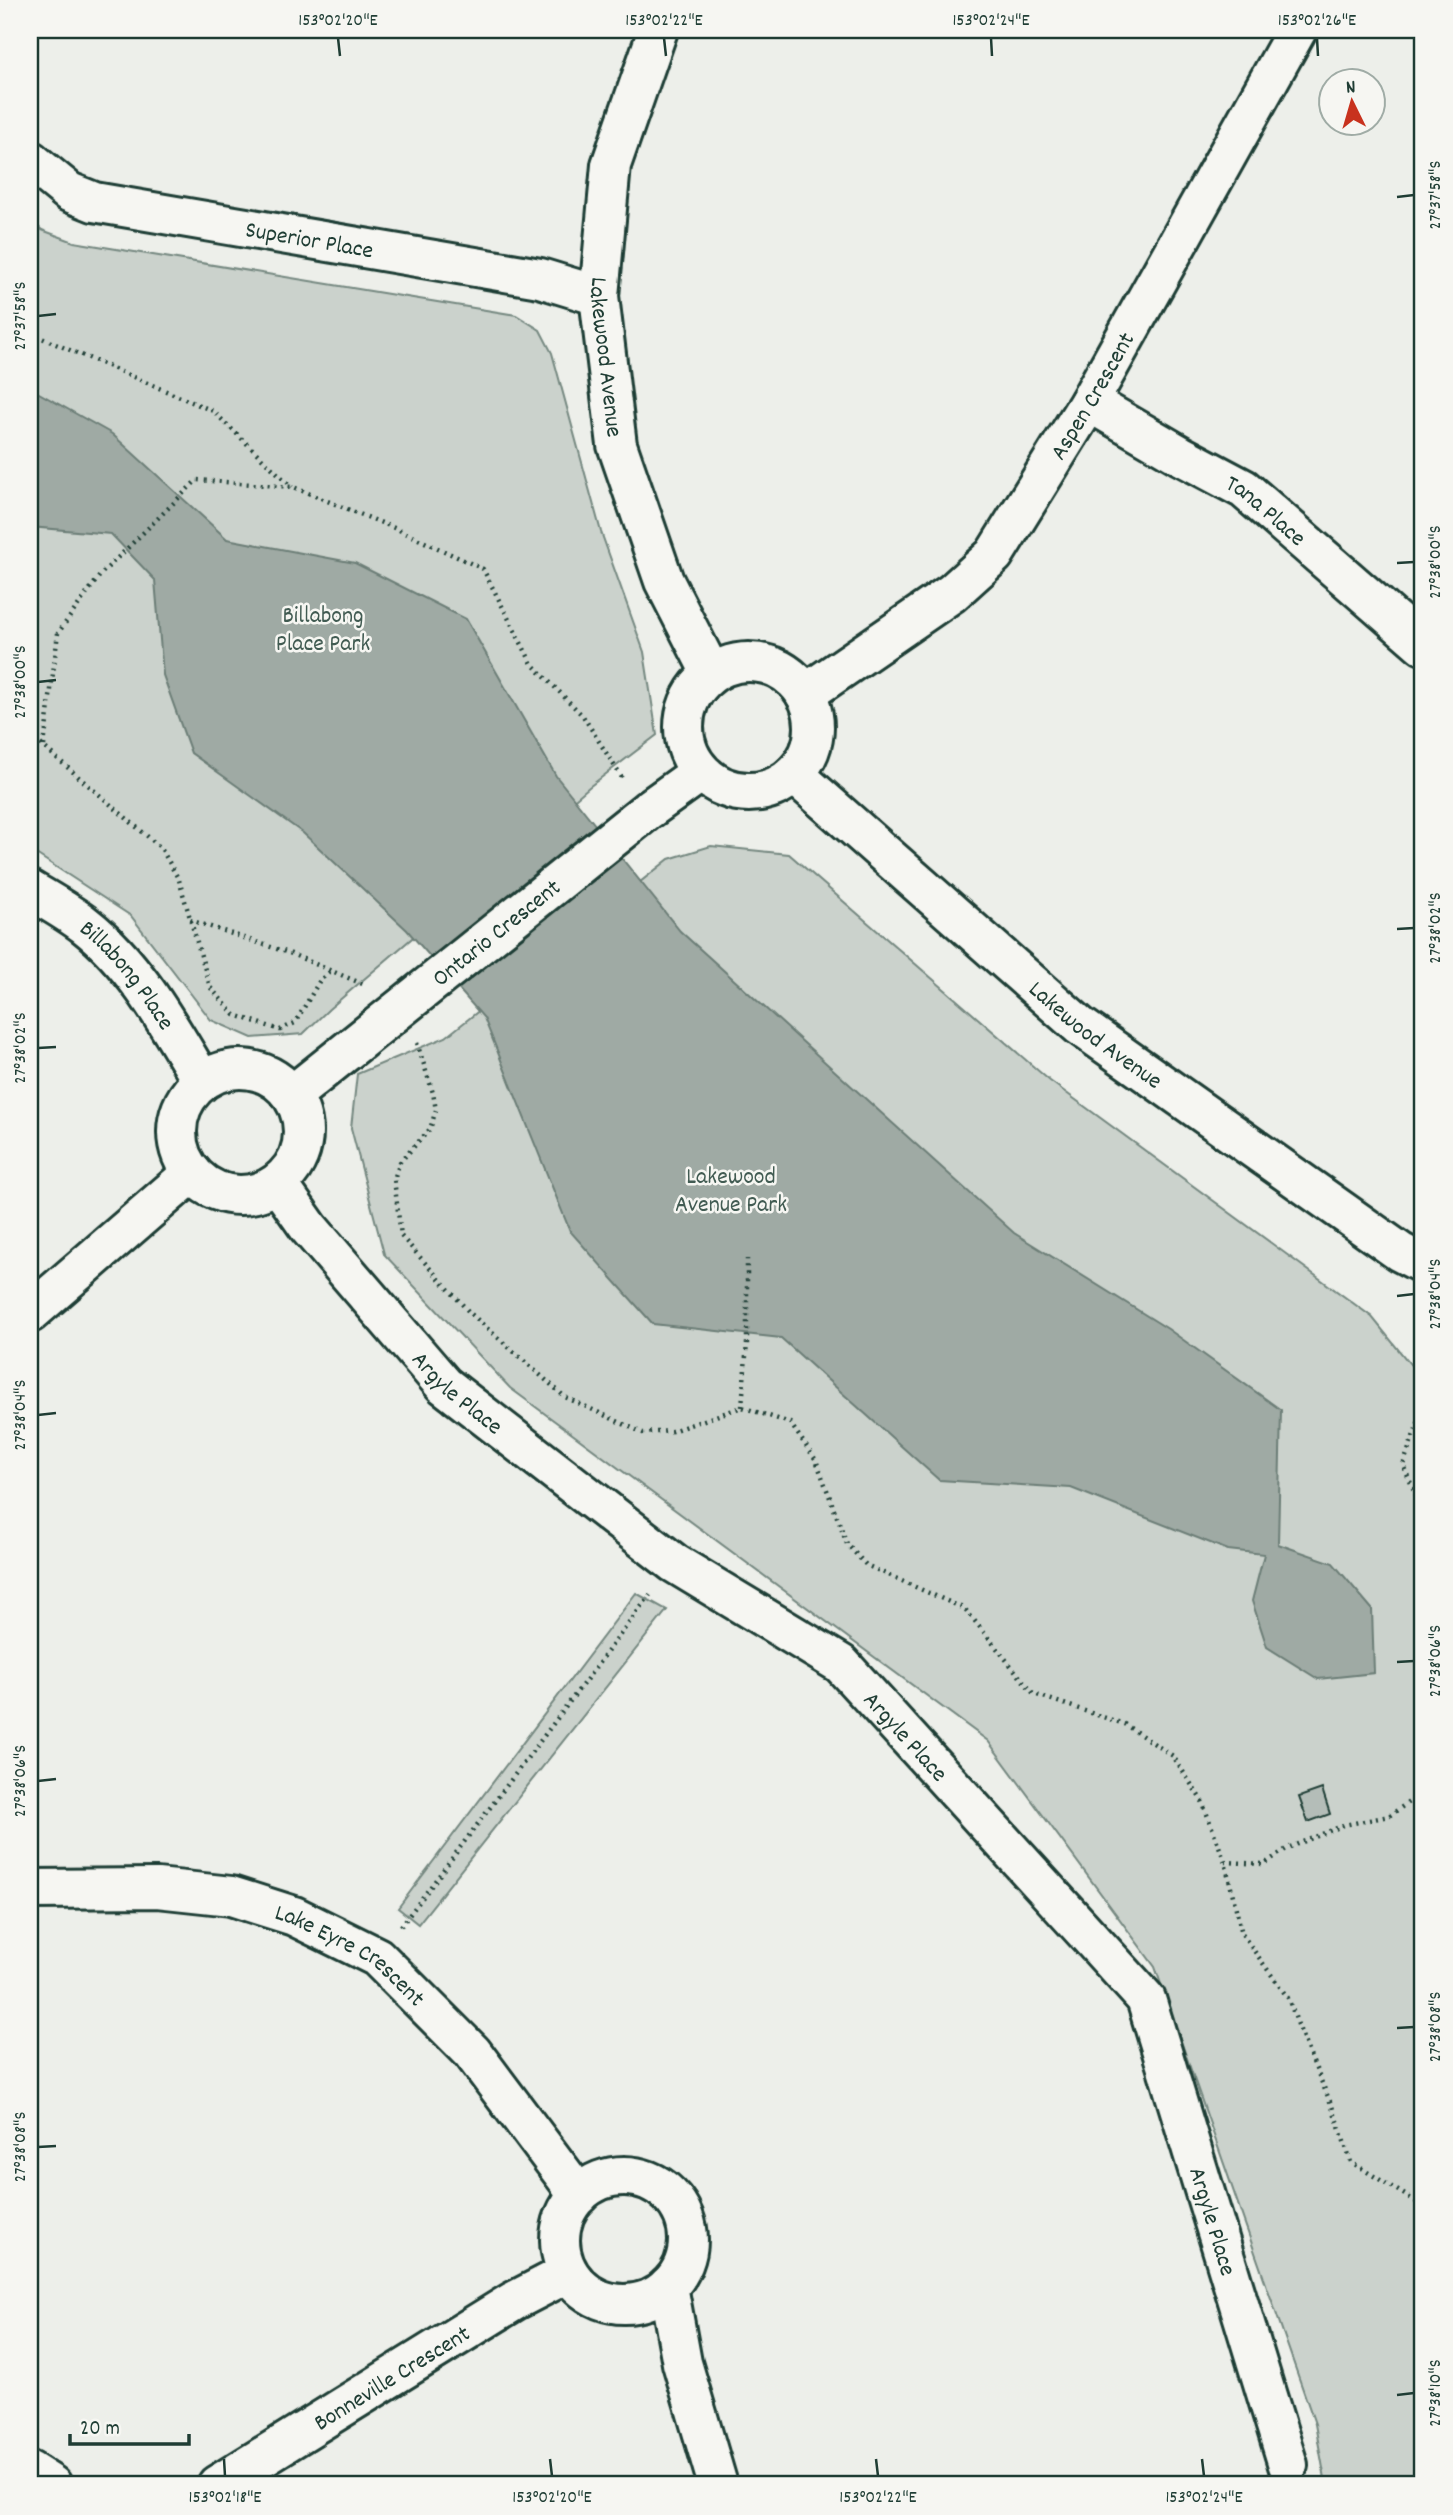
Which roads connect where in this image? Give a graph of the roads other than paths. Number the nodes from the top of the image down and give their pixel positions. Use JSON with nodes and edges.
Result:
{"nodes":[{"id":1,"x":658,"y":30,"type":"edge"},
{"id":2,"x":1297,"y":30,"type":"edge"},
{"id":3,"x":30,"y":160,"type":"edge"},
{"id":4,"x":599,"y":296,"type":"junction"},
{"id":5,"x":1089,"y":402,"type":"junction"},
{"id":6,"x":1423,"y":645,"type":"edge"},
{"id":7,"x":712,"y":673,"type":"junction"},
{"id":8,"x":806,"y":694,"type":"junction"},
{"id":9,"x":701,"y":772,"type":"junction"},
{"id":10,"x":794,"y":775,"type":"junction"},
{"id":11,"x":30,"y":890,"type":"edge"},
{"id":12,"x":202,"y":1081,"type":"junction"},
{"id":13,"x":292,"y":1095,"type":"junction"},
{"id":14,"x":191,"y":1173,"type":"junction"},
{"id":15,"x":278,"y":1184,"type":"junction"},
{"id":16,"x":1423,"y":1264,"type":"edge"},
{"id":17,"x":30,"y":1313,"type":"edge"},
{"id":18,"x":30,"y":1889,"type":"edge"},
{"id":19,"x":579,"y":2194,"type":"junction"},
{"id":20,"x":568,"y":2273,"type":"junction"},
{"id":21,"x":668,"y":2286,"type":"junction"},
{"id":22,"x":1288,"y":2466,"type":"dead end"},
{"id":23,"x":30,"y":2471,"type":"edge"},
{"id":24,"x":52,"y":2485,"type":"edge"},
{"id":25,"x":218,"y":2485,"type":"edge"},
{"id":26,"x":718,"y":2485,"type":"edge"}],
"edges":[{"from":1,"to":4,"type":"street","name":"Lakewood Avenue"},
{"from":2,"to":5,"type":"street","name":"Aspen Crescent"},
{"from":3,"to":4,"type":"street","name":"Superior Place"},
{"from":4,"to":7,"type":"street","name":"Lakewood Avenue"},
{"from":5,"to":6,"type":"street","name":"Tana Place"},
{"from":5,"to":8,"type":"street","name":"Aspen Crescent"},
{"from":7,"to":8,"type":"street"},
{"from":7,"to":9,"type":"street"},
{"from":8,"to":10,"type":"street"},
{"from":9,"to":10,"type":"street"},
{"from":9,"to":13,"type":"street","name":"Ontario Crescent"},
{"from":10,"to":16,"type":"street","name":"Lakewood Avenue"},
{"from":11,"to":12,"type":"street","name":"Billabong Place"},
{"from":12,"to":13,"type":"street"},
{"from":12,"to":14,"type":"street"},
{"from":13,"to":15,"type":"street"},
{"from":14,"to":15,"type":"street"},
{"from":14,"to":17,"type":"street"},
{"from":15,"to":22,"type":"street","name":"Argyle Place"},
{"from":18,"to":19,"type":"street","name":"Lake Eyre Crescent"},
{"from":19,"to":20,"type":"street"},
{"from":19,"to":21,"type":"street"},
{"from":20,"to":21,"type":"street"},
{"from":20,"to":25,"type":"street","name":"Bonneville Crescent"},
{"from":21,"to":26,"type":"street"},
{"from":23,"to":24,"type":"street"}]}
